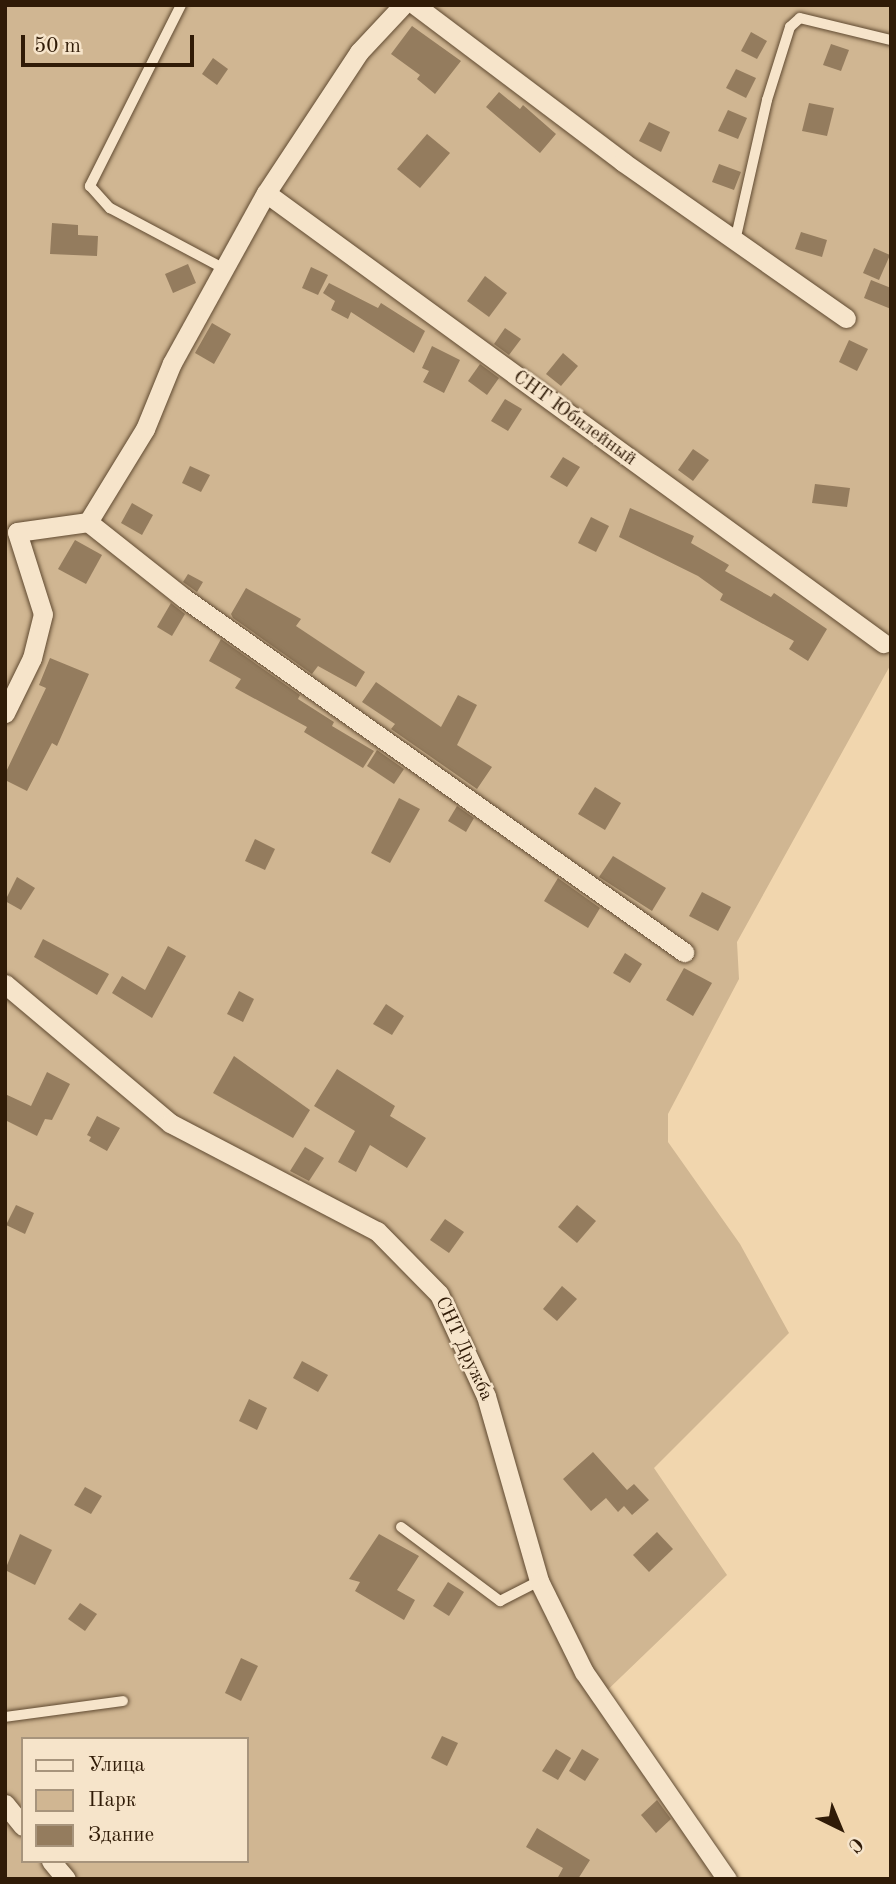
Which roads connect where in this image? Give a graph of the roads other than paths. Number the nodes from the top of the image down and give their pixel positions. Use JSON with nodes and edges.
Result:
{"nodes":[{"id":1,"x":181,"y":5,"type":"edge"},
{"id":2,"x":403,"y":5,"type":"edge"},
{"id":3,"x":415,"y":5,"type":"edge"},
{"id":4,"x":891,"y":40,"type":"edge"},
{"id":5,"x":265,"y":193,"type":"junction"},
{"id":6,"x":735,"y":241,"type":"junction"},
{"id":7,"x":223,"y":268,"type":"junction"},
{"id":8,"x":846,"y":318,"type":"dead end"},
{"id":9,"x":88,"y":522,"type":"junction"},
{"id":10,"x":11,"y":529,"type":"edge"},
{"id":11,"x":883,"y":643,"type":"dead end"},
{"id":12,"x":5,"y":713,"type":"edge"},
{"id":13,"x":684,"y":952,"type":"dead end"},
{"id":14,"x":5,"y":984,"type":"edge"},
{"id":15,"x":401,"y":1527,"type":"dead end"},
{"id":16,"x":539,"y":1581,"type":"junction"},
{"id":17,"x":123,"y":1701,"type":"dead end"},
{"id":18,"x":5,"y":1717,"type":"edge"},
{"id":19,"x":5,"y":1804,"type":"edge"},
{"id":20,"x":21,"y":1824,"type":"edge"},
{"id":21,"x":53,"y":1863,"type":"edge"},
{"id":22,"x":66,"y":1879,"type":"edge"},
{"id":23,"x":727,"y":1879,"type":"edge"}],
"edges":[{"from":1,"to":7,"type":"lane"},
{"from":2,"to":5,"type":"street"},
{"from":3,"to":6,"type":"street"},
{"from":4,"to":6,"type":"lane"},
{"from":5,"to":7,"type":"street"},
{"from":5,"to":11,"type":"street","name":"СНТ Юбилейный"},
{"from":6,"to":8,"type":"street"},
{"from":7,"to":9,"type":"street"},
{"from":9,"to":10,"type":"street"},
{"from":9,"to":13,"type":"street"},
{"from":10,"to":12,"type":"street"},
{"from":14,"to":16,"type":"street","name":"СНТ Дружба"},
{"from":15,"to":16,"type":"lane"},
{"from":16,"to":23,"type":"street","name":"СНТ Дружба"},
{"from":17,"to":18,"type":"lane"},
{"from":19,"to":20,"type":"street"},
{"from":21,"to":22,"type":"street"}]}
